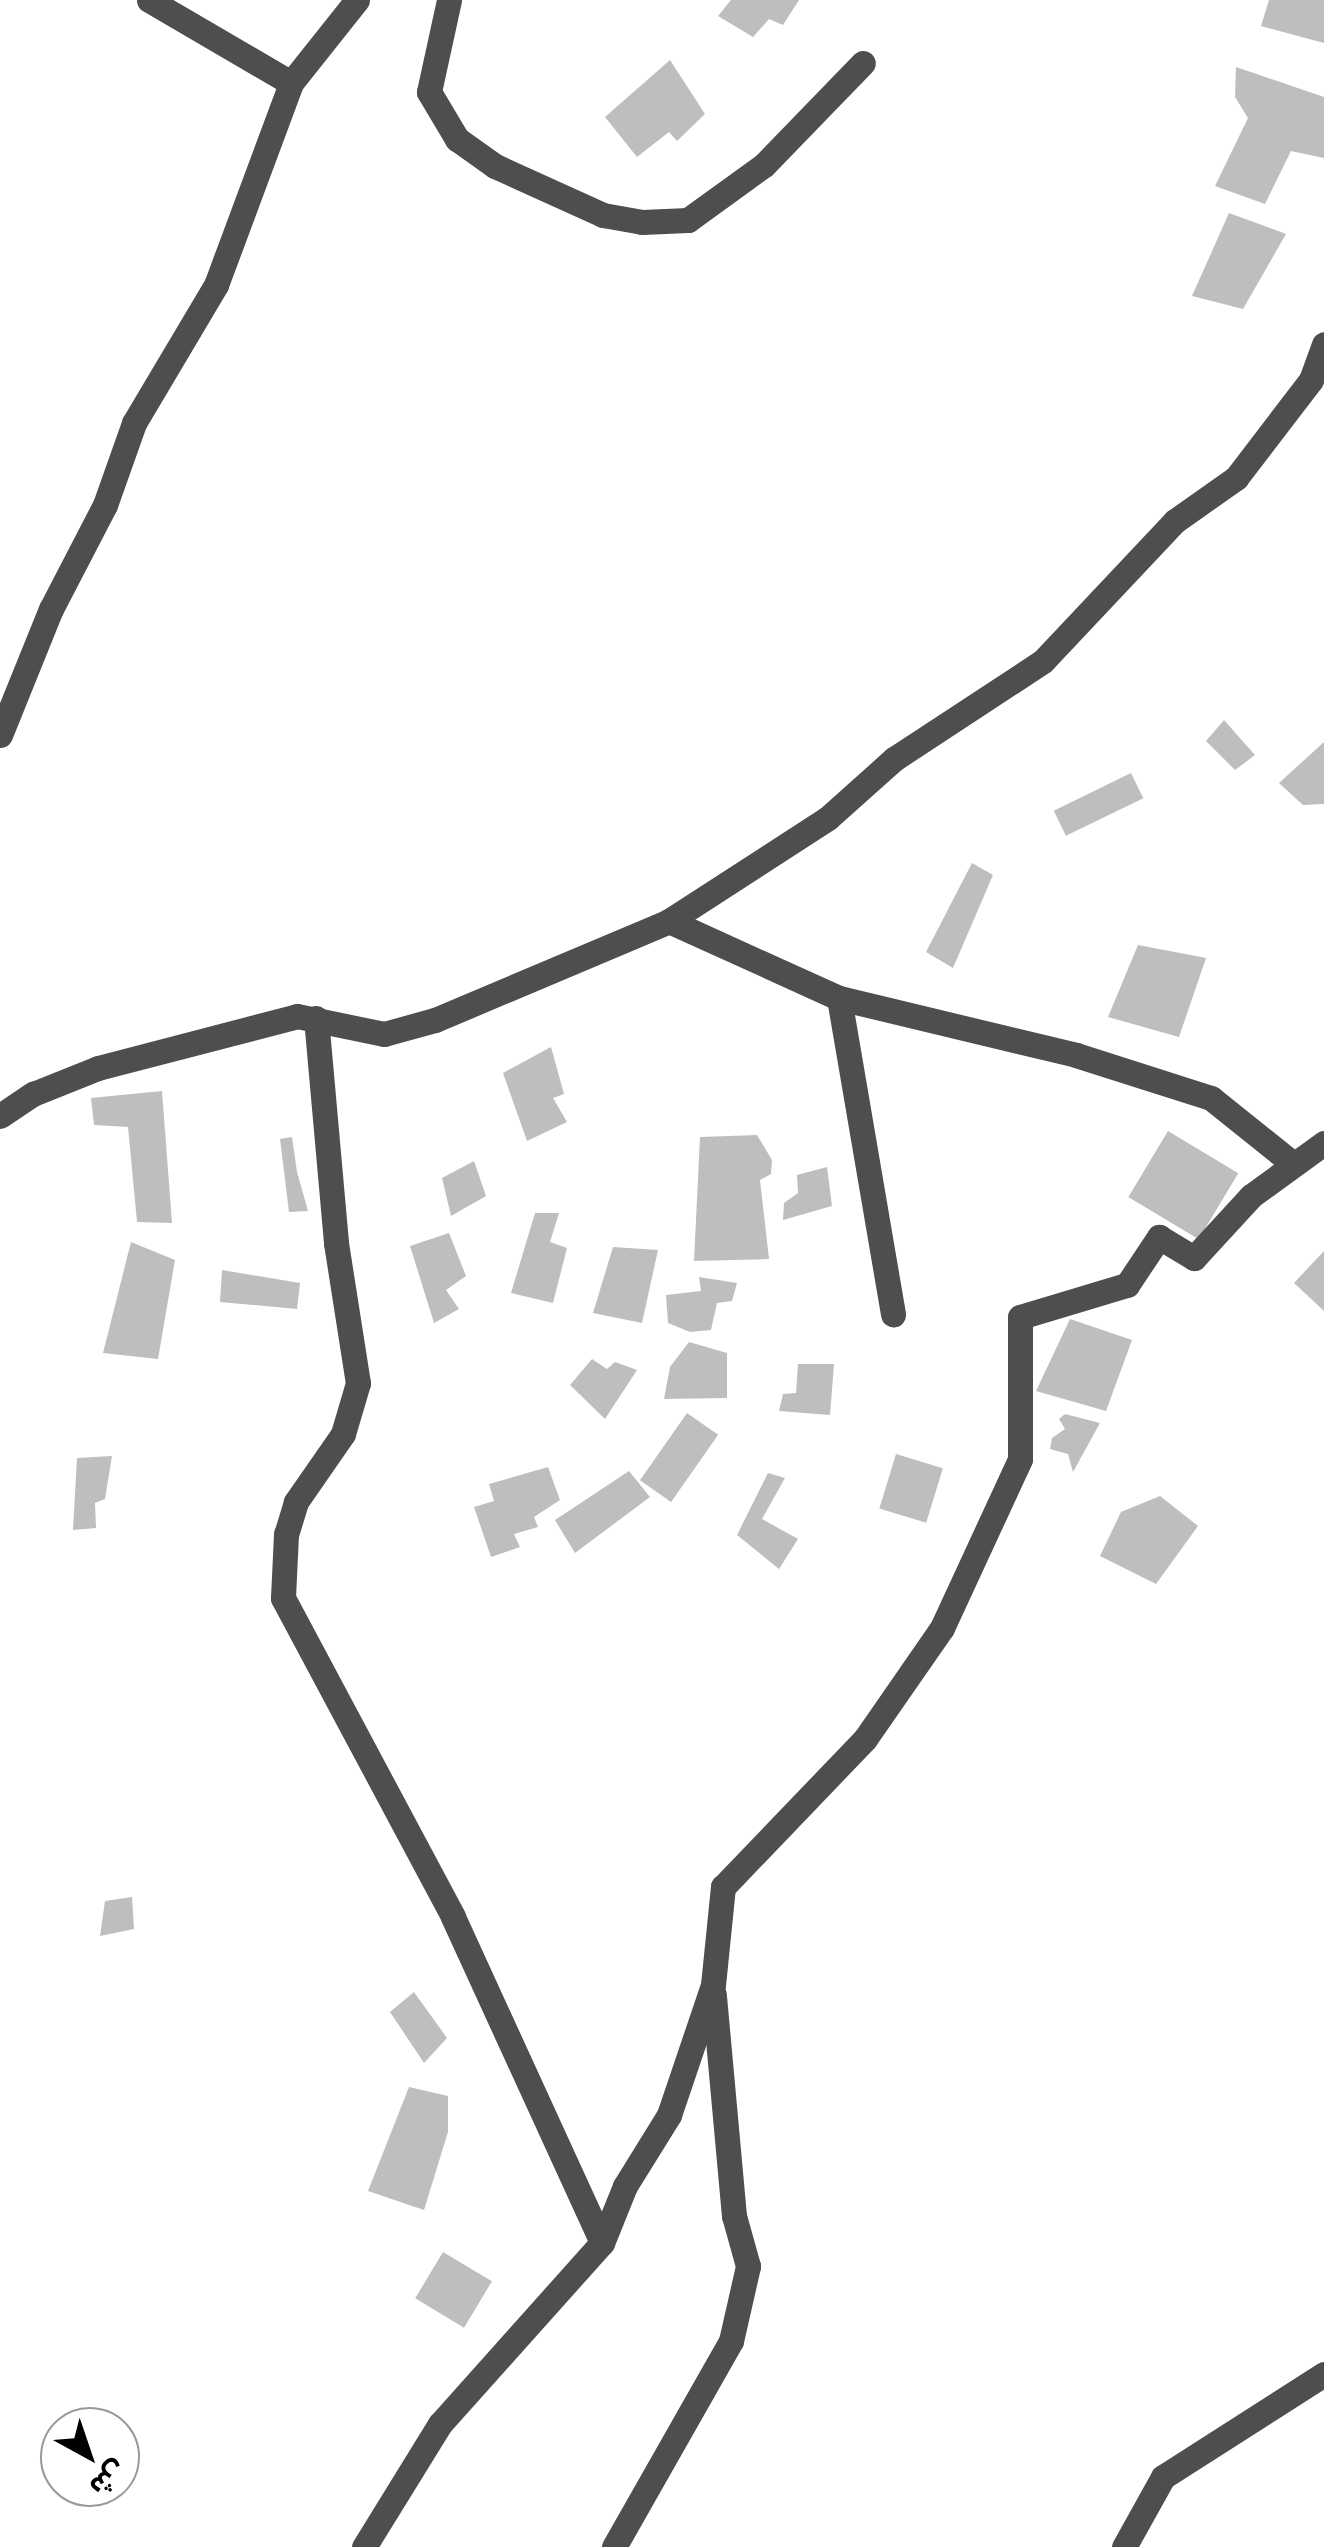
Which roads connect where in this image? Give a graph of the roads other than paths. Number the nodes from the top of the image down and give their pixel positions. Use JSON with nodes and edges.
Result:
{"nodes":[{"id":1,"x":148,"y":0,"type":"edge"},
{"id":2,"x":357,"y":0,"type":"edge"},
{"id":3,"x":448,"y":0,"type":"edge"},
{"id":4,"x":863,"y":63,"type":"dead end"},
{"id":5,"x":291,"y":83,"type":"junction"},
{"id":6,"x":1324,"y":344,"type":"edge"},
{"id":7,"x":0,"y":735,"type":"edge"},
{"id":8,"x":669,"y":921,"type":"junction"},
{"id":9,"x":839,"y":998,"type":"junction"},
{"id":10,"x":316,"y":1018,"type":"junction"},
{"id":11,"x":0,"y":1116,"type":"edge"},
{"id":12,"x":1324,"y":1143,"type":"edge"},
{"id":13,"x":1291,"y":1162,"type":"junction"},
{"id":14,"x":892,"y":1314,"type":"dead end"},
{"id":15,"x":713,"y":1985,"type":"junction"},
{"id":16,"x":602,"y":2243,"type":"junction"},
{"id":17,"x":1324,"y":2374,"type":"edge"},
{"id":18,"x":364,"y":2547,"type":"edge"},
{"id":19,"x":614,"y":2547,"type":"edge"},
{"id":20,"x":1124,"y":2547,"type":"edge"}],
"edges":[{"from":1,"to":5,"type":"street"},
{"from":2,"to":5,"type":"street"},
{"from":3,"to":4,"type":"street"},
{"from":5,"to":7,"type":"street"},
{"from":6,"to":8,"type":"street"},
{"from":8,"to":9,"type":"street"},
{"from":8,"to":10,"type":"street"},
{"from":9,"to":13,"type":"street"},
{"from":9,"to":14,"type":"street"},
{"from":10,"to":11,"type":"street"},
{"from":10,"to":16,"type":"street"},
{"from":12,"to":13,"type":"street"},
{"from":13,"to":15,"type":"street"},
{"from":15,"to":16,"type":"street"},
{"from":15,"to":19,"type":"street"},
{"from":16,"to":18,"type":"street"},
{"from":17,"to":20,"type":"street"}]}
